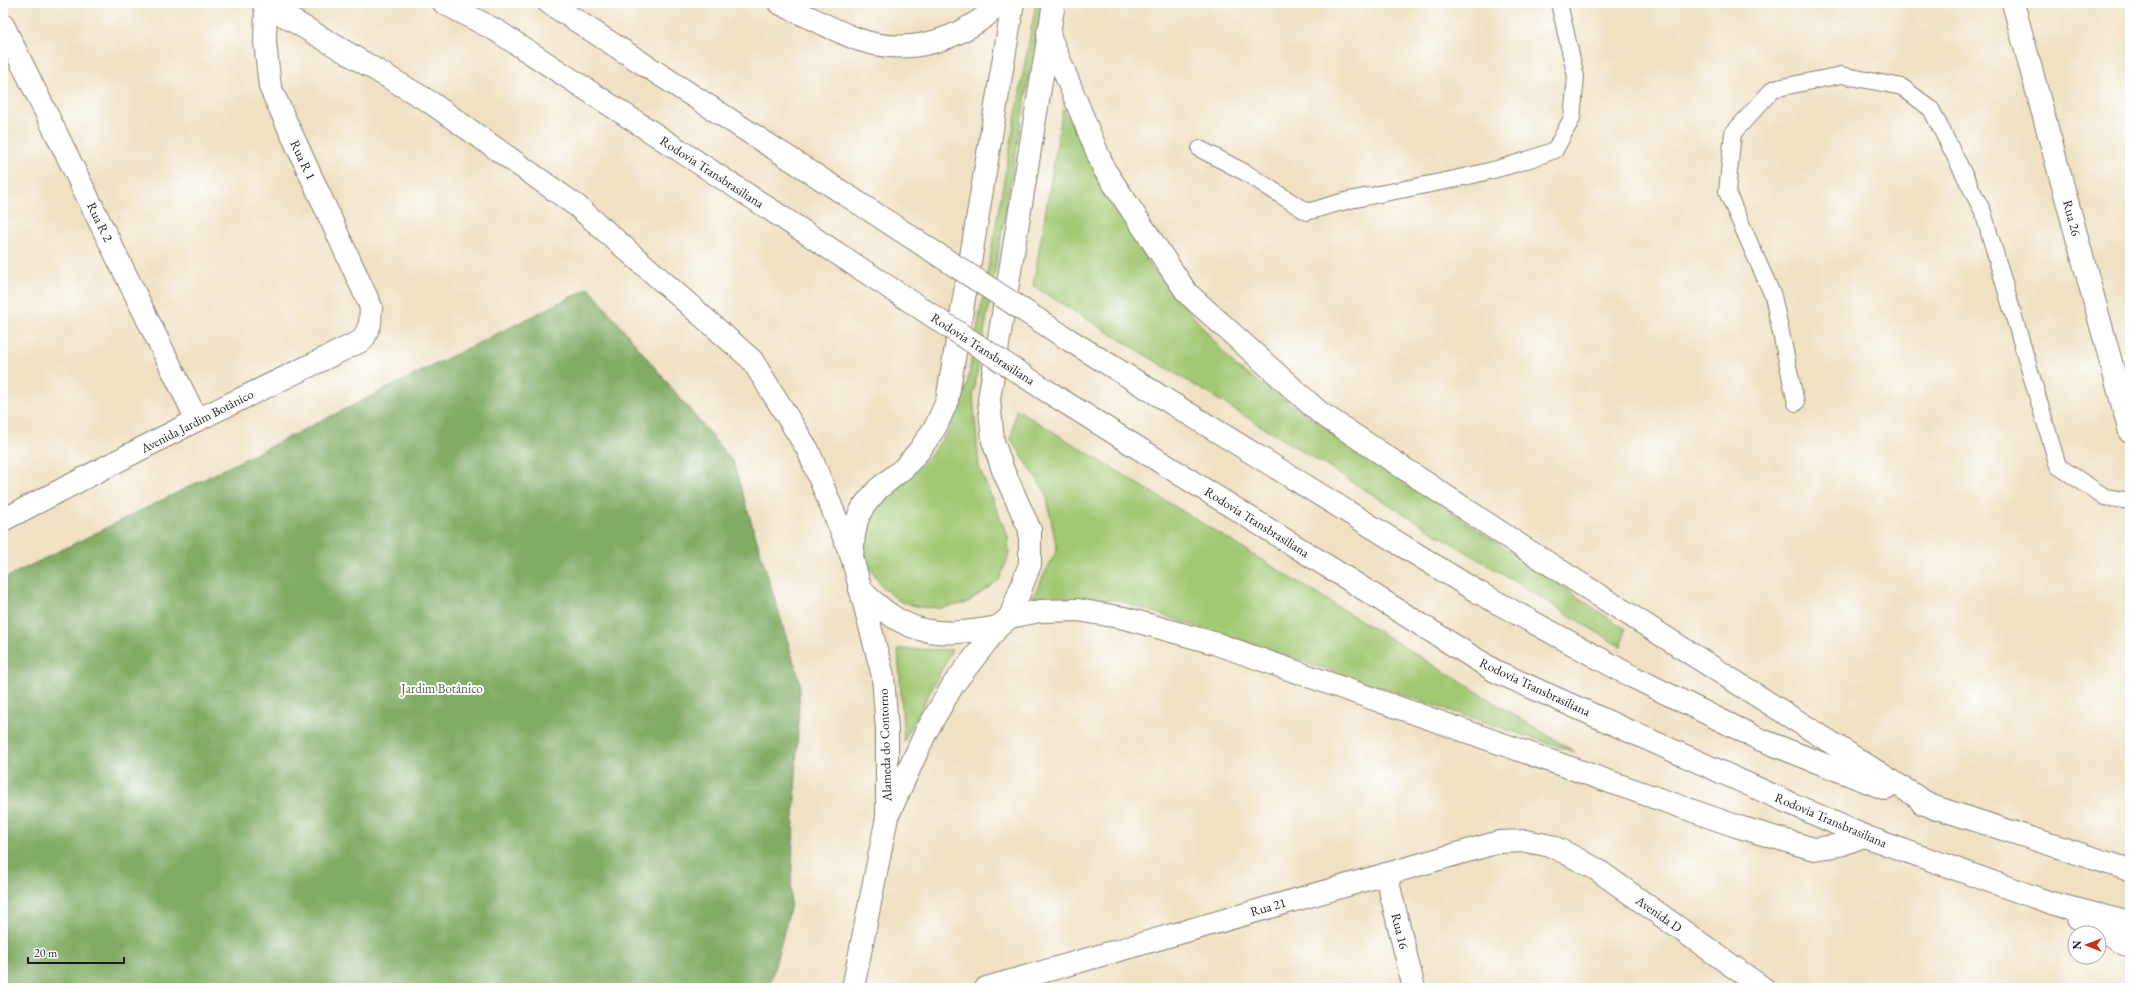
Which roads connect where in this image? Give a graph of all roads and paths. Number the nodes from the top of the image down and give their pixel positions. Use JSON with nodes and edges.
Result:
{"nodes":[{"id":1,"x":444,"y":3,"type":"edge"},
{"id":2,"x":549,"y":3,"type":"edge"},
{"id":3,"x":779,"y":3,"type":"edge"},
{"id":4,"x":1001,"y":3,"type":"edge"},
{"id":5,"x":1013,"y":3,"type":"edge"},
{"id":6,"x":1054,"y":3,"type":"edge"},
{"id":7,"x":1559,"y":3,"type":"edge"},
{"id":8,"x":2013,"y":3,"type":"edge"},
{"id":9,"x":265,"y":4,"type":"edge"},
{"id":10,"x":3,"y":25,"type":"edge"},
{"id":11,"x":1048,"y":32,"type":"junction"},
{"id":12,"x":1200,"y":149,"type":"dead end"},
{"id":13,"x":371,"y":307,"type":"joint"},
{"id":14,"x":1796,"y":403,"type":"dead end"},
{"id":15,"x":197,"y":420,"type":"junction"},
{"id":16,"x":2130,"y":432,"type":"edge"},
{"id":17,"x":2130,"y":501,"type":"edge"},
{"id":18,"x":4,"y":517,"type":"edge"},
{"id":19,"x":852,"y":557,"type":"junction"},
{"id":20,"x":860,"y":589,"type":"junction"},
{"id":21,"x":1004,"y":622,"type":"junction"},
{"id":22,"x":1936,"y":808,"type":"junction"},
{"id":23,"x":886,"y":817,"type":"junction"},
{"id":24,"x":1864,"y":836,"type":"junction"},
{"id":25,"x":1551,"y":846,"type":"joint"},
{"id":26,"x":2130,"y":870,"type":"edge"},
{"id":27,"x":1386,"y":874,"type":"junction"},
{"id":28,"x":2051,"y":903,"type":"junction"},
{"id":29,"x":2130,"y":923,"type":"edge"},
{"id":30,"x":2130,"y":946,"type":"edge"},
{"id":31,"x":1012,"y":984,"type":"edge"},
{"id":32,"x":856,"y":988,"type":"edge"},
{"id":33,"x":986,"y":988,"type":"edge"},
{"id":34,"x":1414,"y":988,"type":"edge"},
{"id":35,"x":1763,"y":988,"type":"edge"}],
"edges":[{"from":1,"to":24,"type":"main road","name":"Rodovia Transbrasiliana","bridge":true},
{"from":2,"to":22,"type":"main road","bridge":true},
{"from":3,"to":4,"type":"main road"},
{"from":5,"to":19,"type":"main road"},
{"from":6,"to":11,"type":"main road","name":"Alameda do Contorno"},
{"from":7,"to":12,"type":"lane"},
{"from":8,"to":16,"type":"main road","name":"Rua 26"},
{"from":9,"to":13,"type":"main road","name":"Rua R 1"},
{"from":9,"to":19,"type":"main road"},
{"from":10,"to":15,"type":"main road","name":"Rua R 2"},
{"from":11,"to":21,"type":"main road","name":"Alameda do Contorno"},
{"from":11,"to":22,"type":"main road"},
{"from":13,"to":15,"type":"main road","name":"Avenida Jardim Botânico"},
{"from":14,"to":17,"type":"lane"},
{"from":15,"to":18,"type":"main road","name":"Avenida Jardim Botânico"},
{"from":19,"to":20,"type":"main road","name":"Alameda do Contorno"},
{"from":20,"to":21,"type":"main road"},
{"from":20,"to":23,"type":"main road","name":"Alameda do Contorno"},
{"from":21,"to":23,"type":"main road","name":"Alameda do Contorno"},
{"from":21,"to":24,"type":"main road"},
{"from":22,"to":26,"type":"main road"},
{"from":23,"to":32,"type":"main road","name":"Alameda do Contorno"},
{"from":24,"to":28,"type":"main road","name":"Rodovia Transbrasiliana"},
{"from":25,"to":27,"type":"main road","name":"Rua 21"},
{"from":25,"to":35,"type":"main road","name":"Avenida D"},
{"from":27,"to":31,"type":"main road","name":"Rua 21"},
{"from":27,"to":34,"type":"main road","name":"Rua 16"},
{"from":28,"to":29,"type":"main road","name":"Rodovia Transbrasiliana"},
{"from":28,"to":30,"type":"main road"},
{"from":31,"to":33,"type":"main road","name":"Rua 21"}]}
